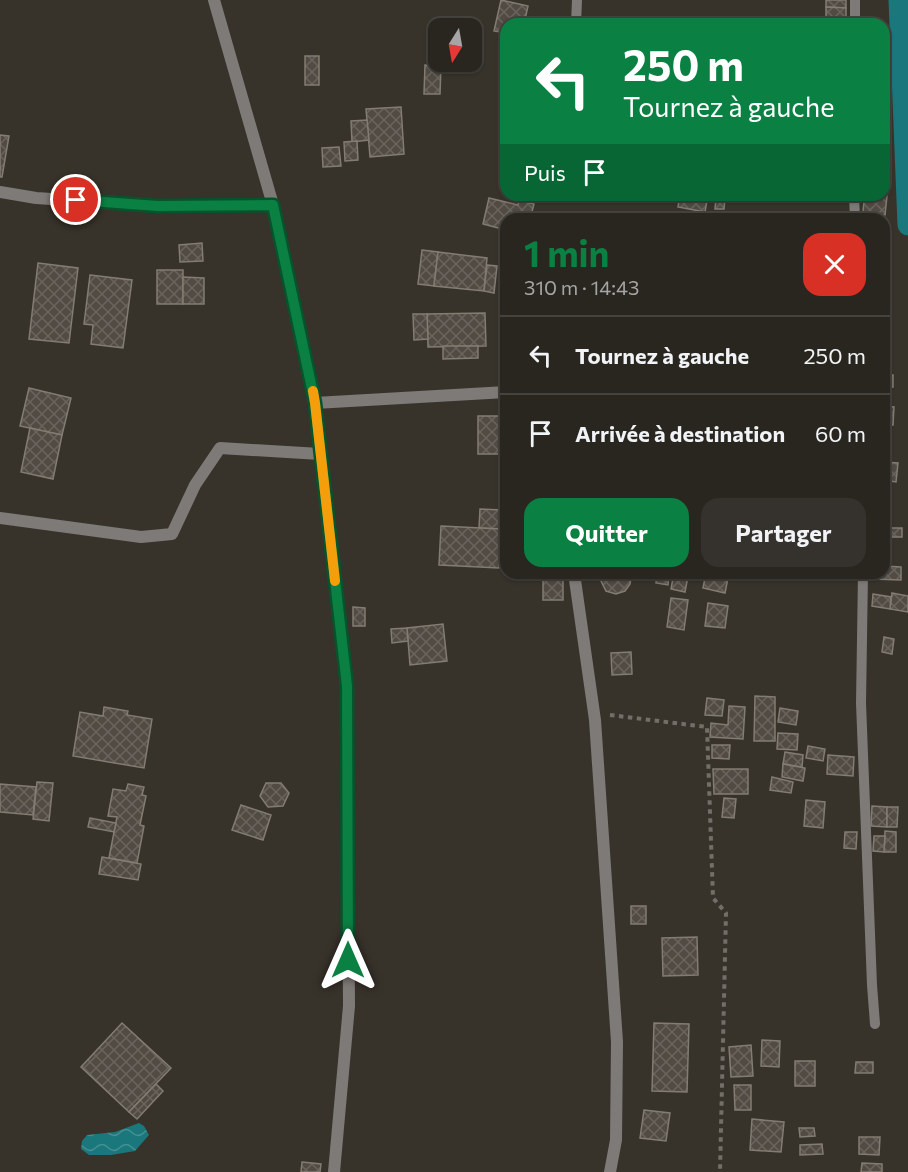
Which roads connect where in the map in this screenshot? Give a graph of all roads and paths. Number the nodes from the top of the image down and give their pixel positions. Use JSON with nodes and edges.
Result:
{"nodes":[{"id":1,"x":214,"y":0,"type":"edge"},
{"id":2,"x":577,"y":0,"type":"edge"},
{"id":3,"x":855,"y":0,"type":"edge"},
{"id":4,"x":576,"y":18,"type":"edge"},
{"id":5,"x":855,"y":18,"type":"edge"},
{"id":6,"x":0,"y":192,"type":"edge"},
{"id":7,"x":273,"y":205,"type":"junction"},
{"id":8,"x":500,"y":392,"type":"edge"},
{"id":9,"x":315,"y":403,"type":"junction"},
{"id":10,"x":320,"y":454,"type":"junction"},
{"id":11,"x":0,"y":518,"type":"edge"},
{"id":12,"x":575,"y":579,"type":"edge"},
{"id":13,"x":863,"y":579,"type":"edge"},
{"id":14,"x":594,"y":714,"type":"junction"},
{"id":15,"x":876,"y":1024,"type":"dead end"},
{"id":16,"x":334,"y":1172,"type":"edge"},
{"id":17,"x":610,"y":1172,"type":"edge"},
{"id":18,"x":720,"y":1172,"type":"edge"}],
"edges":[{"from":1,"to":7,"type":"street"},
{"from":2,"to":4,"type":"lane"},
{"from":3,"to":5,"type":"lane"},
{"from":6,"to":7,"type":"street"},
{"from":7,"to":9,"type":"street"},
{"from":8,"to":9,"type":"street"},
{"from":9,"to":10,"type":"street"},
{"from":10,"to":11,"type":"street"},
{"from":10,"to":16,"type":"street"},
{"from":12,"to":14,"type":"street"},
{"from":13,"to":15,"type":"lane"},
{"from":14,"to":17,"type":"street"},
{"from":14,"to":18,"type":"path"}]}
